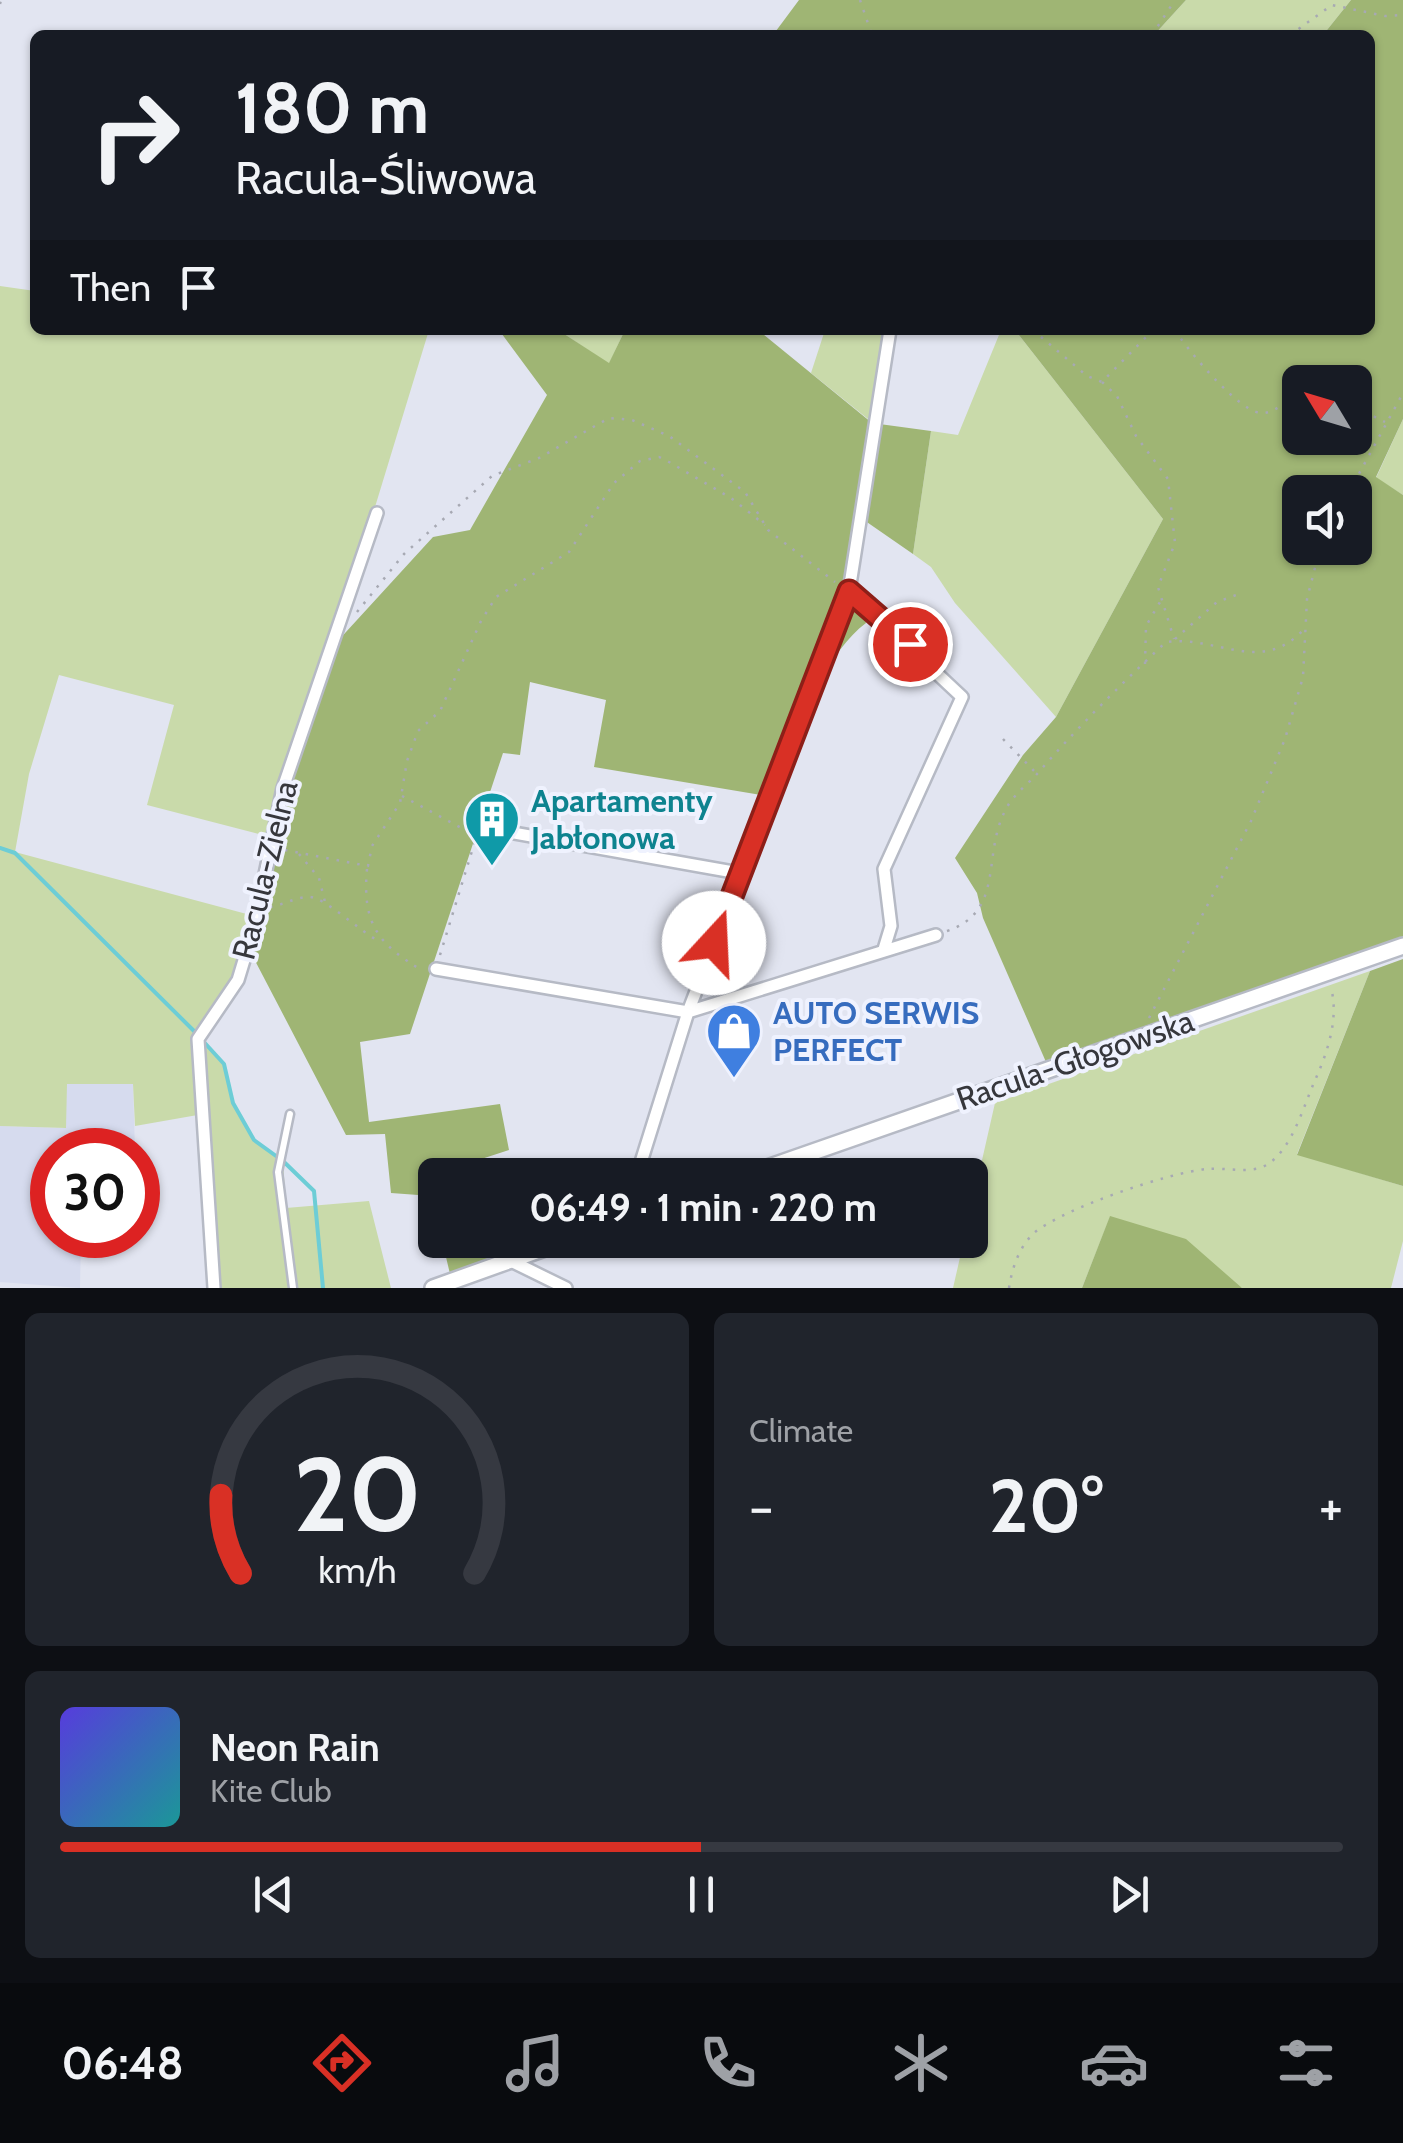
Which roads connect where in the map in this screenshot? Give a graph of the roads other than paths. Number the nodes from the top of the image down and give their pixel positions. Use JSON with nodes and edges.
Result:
{"nodes":[{"id":1,"x":889,"y":335,"type":"edge"},
{"id":2,"x":377,"y":513,"type":"dead end"},
{"id":3,"x":849,"y":591,"type":"junction"},
{"id":4,"x":479,"y":831,"type":"road end"},
{"id":5,"x":739,"y":873,"type":"junction"},
{"id":6,"x":936,"y":935,"type":"road end"},
{"id":7,"x":1403,"y":946,"type":"edge"},
{"id":8,"x":884,"y":949,"type":"junction"},
{"id":9,"x":436,"y":969,"type":"road end"},
{"id":10,"x":688,"y":1012,"type":"junction"},
{"id":11,"x":290,"y":1114,"type":"dead end"},
{"id":12,"x":642,"y":1158,"type":"edge"},
{"id":13,"x":795,"y":1158,"type":"edge"},
{"id":14,"x":518,"y":1258,"type":"edge"},
{"id":15,"x":510,"y":1261,"type":"junction"},
{"id":16,"x":214,"y":1288,"type":"edge"},
{"id":17,"x":293,"y":1288,"type":"edge"},
{"id":18,"x":434,"y":1288,"type":"edge"},
{"id":19,"x":566,"y":1288,"type":"edge"}],
"edges":[{"from":1,"to":3,"type":"street"},
{"from":2,"to":16,"type":"street","name":"Racula-Zielna"},
{"from":3,"to":5,"type":"street"},
{"from":3,"to":8,"type":"street"},
{"from":4,"to":5,"type":"street"},
{"from":5,"to":10,"type":"street"},
{"from":6,"to":8,"type":"street"},
{"from":7,"to":13,"type":"street","name":"Racula-Głogowska"},
{"from":8,"to":10,"type":"street"},
{"from":9,"to":10,"type":"street"},
{"from":10,"to":12,"type":"street"},
{"from":11,"to":17,"type":"lane"},
{"from":14,"to":15,"type":"street"},
{"from":15,"to":18,"type":"street"},
{"from":15,"to":19,"type":"street"}]}
